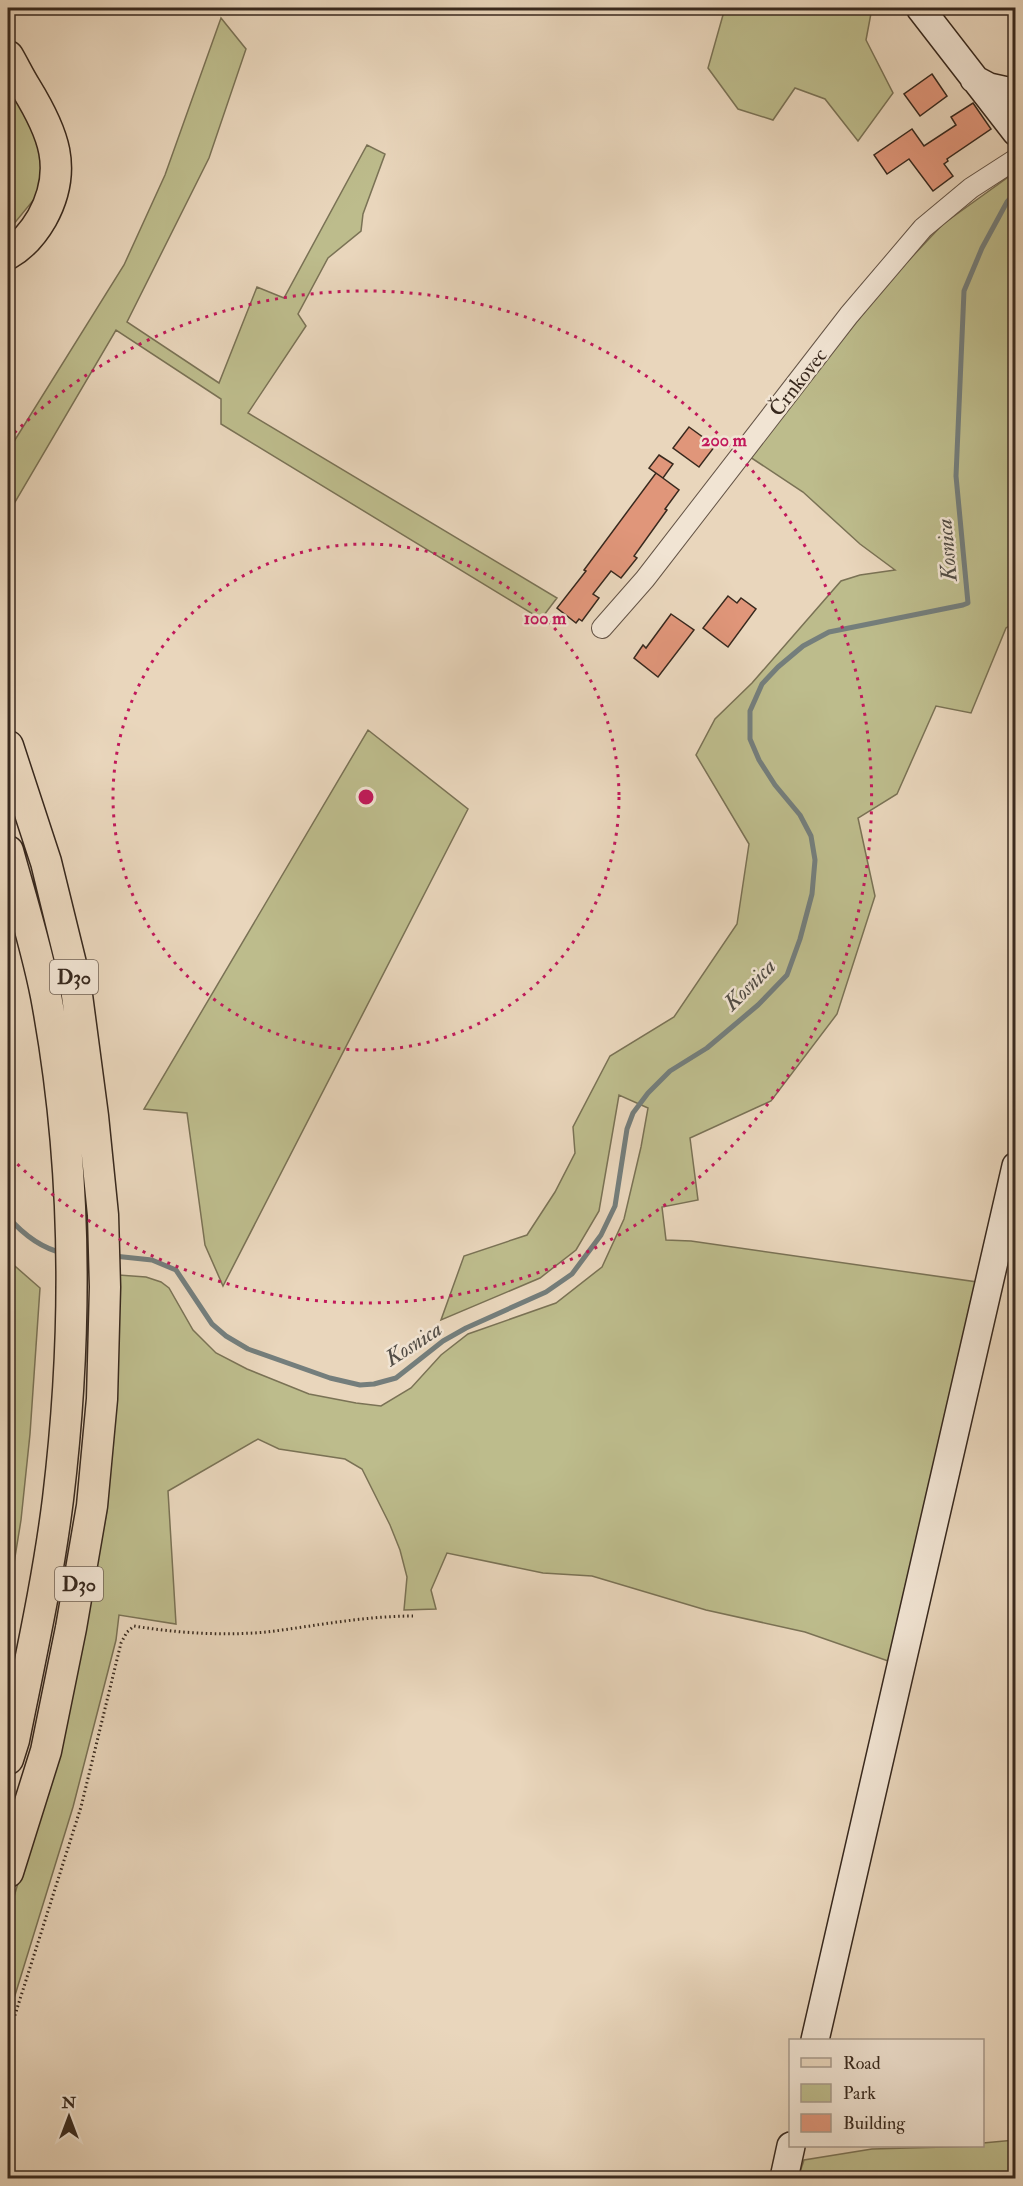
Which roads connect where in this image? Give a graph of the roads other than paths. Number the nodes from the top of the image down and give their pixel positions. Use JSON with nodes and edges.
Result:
{"nodes":[{"id":1,"x":920,"y":8,"type":"edge"},
{"id":2,"x":8,"y":56,"type":"edge"},
{"id":3,"x":15,"y":76,"type":"edge"},
{"id":4,"x":974,"y":78,"type":"junction"},
{"id":5,"x":1016,"y":93,"type":"edge"},
{"id":6,"x":1016,"y":132,"type":"edge"},
{"id":7,"x":1016,"y":159,"type":"edge"},
{"id":8,"x":8,"y":254,"type":"edge"},
{"id":9,"x":602,"y":628,"type":"dead end"},
{"id":10,"x":8,"y":746,"type":"edge"},
{"id":11,"x":8,"y":851,"type":"edge"},
{"id":12,"x":1016,"y":1166,"type":"edge"},
{"id":13,"x":8,"y":1760,"type":"edge"},
{"id":14,"x":8,"y":1872,"type":"edge"},
{"id":15,"x":815,"y":2039,"type":"edge"},
{"id":16,"x":791,"y":2147,"type":"edge"},
{"id":17,"x":783,"y":2178,"type":"edge"}],
"edges":[{"from":1,"to":4,"type":"main road"},
{"from":2,"to":3,"type":"main road"},
{"from":3,"to":8,"type":"main road"},
{"from":4,"to":5,"type":"main road"},
{"from":4,"to":6,"type":"main road"},
{"from":7,"to":9,"type":"street","name":"Črnkovec"},
{"from":10,"to":14,"type":"main road","number":"D30"},
{"from":11,"to":13,"type":"main road","number":"D30"},
{"from":12,"to":15,"type":"main road"},
{"from":16,"to":17,"type":"main road"}]}
